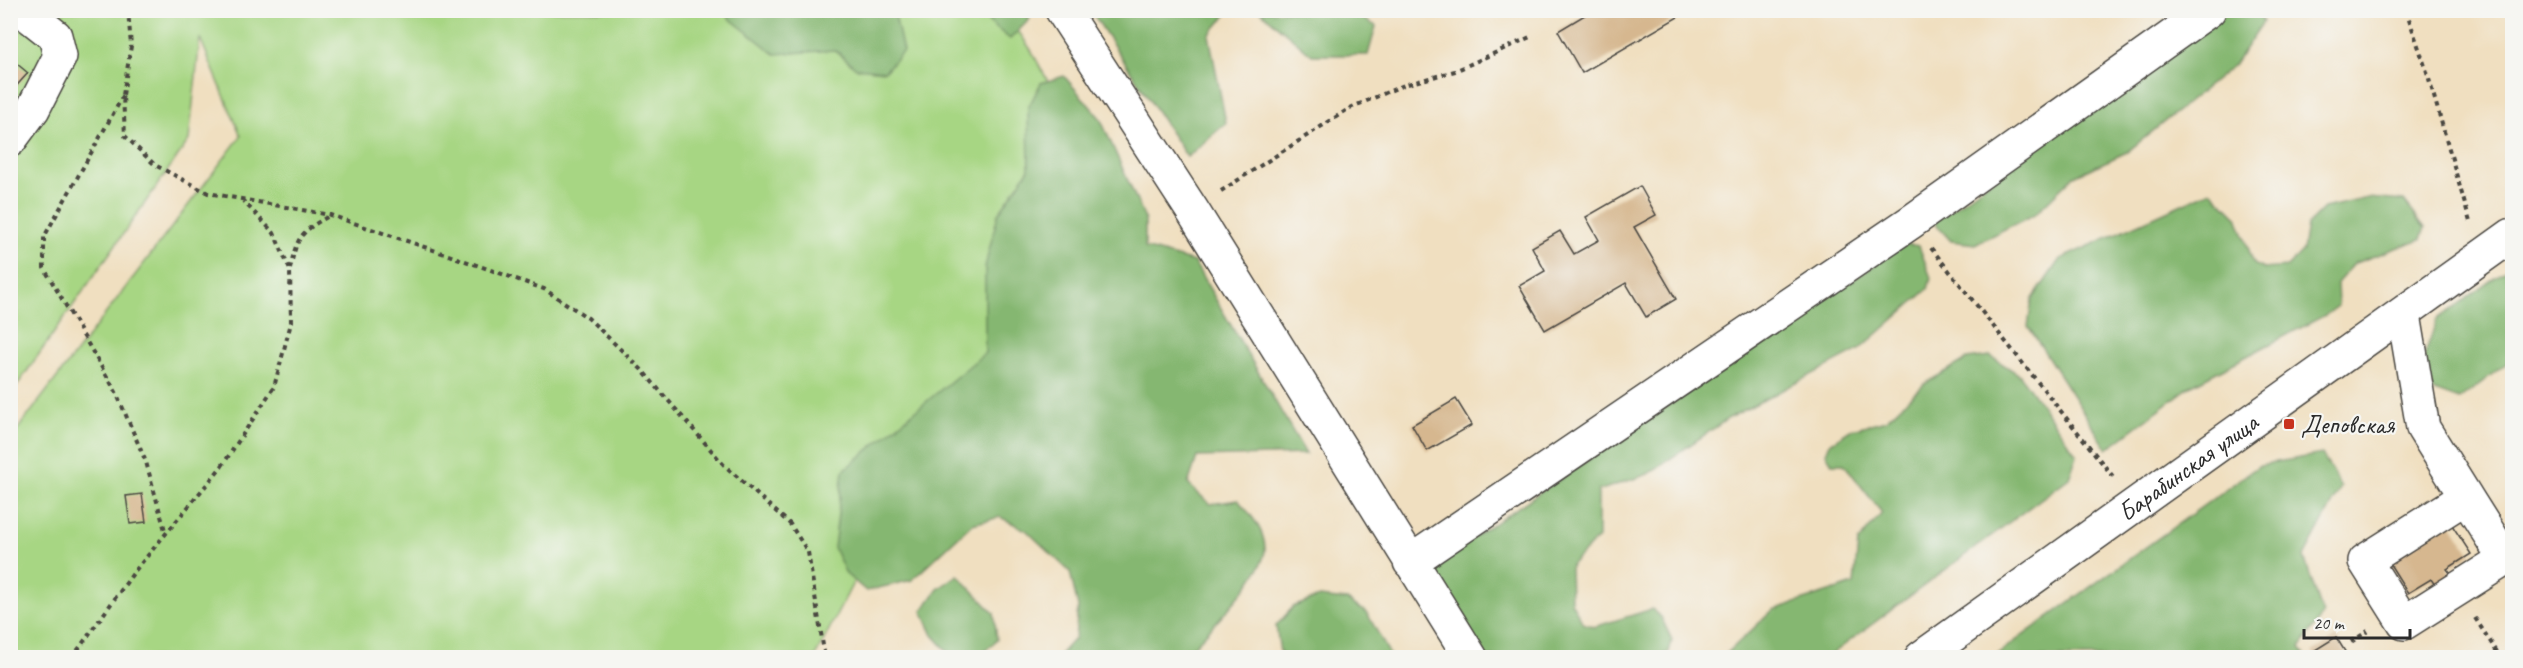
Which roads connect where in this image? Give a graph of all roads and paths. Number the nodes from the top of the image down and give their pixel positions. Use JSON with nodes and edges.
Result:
{"nodes":[{"id":1,"x":22,"y":10,"type":"edge"},
{"id":2,"x":128,"y":10,"type":"edge"},
{"id":3,"x":1062,"y":10,"type":"edge"},
{"id":4,"x":2209,"y":10,"type":"edge"},
{"id":5,"x":2406,"y":10,"type":"edge"},
{"id":6,"x":1530,"y":37,"type":"dead end"},
{"id":7,"x":123,"y":95,"type":"junction"},
{"id":8,"x":10,"y":140,"type":"edge"},
{"id":9,"x":243,"y":201,"type":"junction"},
{"id":10,"x":1192,"y":210,"type":"junction"},
{"id":11,"x":330,"y":215,"type":"junction"},
{"id":12,"x":1911,"y":222,"type":"junction"},
{"id":13,"x":2512,"y":235,"type":"edge"},
{"id":14,"x":2481,"y":259,"type":"junction"},
{"id":15,"x":290,"y":270,"type":"junction"},
{"id":16,"x":2404,"y":315,"type":"junction"},
{"id":17,"x":2466,"y":497,"type":"junction"},
{"id":18,"x":2136,"y":506,"type":"junction"},
{"id":19,"x":166,"y":534,"type":"junction"},
{"id":20,"x":1410,"y":562,"type":"junction"},
{"id":21,"x":2457,"y":590,"type":"junction"},
{"id":22,"x":72,"y":657,"type":"edge"},
{"id":23,"x":825,"y":657,"type":"edge"},
{"id":24,"x":1471,"y":657,"type":"edge"},
{"id":25,"x":1921,"y":657,"type":"edge"},
{"id":26,"x":2500,"y":657,"type":"edge"}],
"edges":[{"from":1,"to":8,"type":"street"},
{"from":2,"to":7,"type":"path"},
{"from":3,"to":10,"type":"street"},
{"from":4,"to":12,"type":"street"},
{"from":5,"to":14,"type":"path"},
{"from":6,"to":10,"type":"path"},
{"from":7,"to":9,"type":"path"},
{"from":7,"to":19,"type":"path"},
{"from":9,"to":11,"type":"path"},
{"from":9,"to":15,"type":"path"},
{"from":10,"to":20,"type":"street"},
{"from":11,"to":15,"type":"path"},
{"from":11,"to":23,"type":"path"},
{"from":12,"to":18,"type":"path"},
{"from":12,"to":20,"type":"street"},
{"from":13,"to":14,"type":"street","name":"Барабинская улица"},
{"from":14,"to":16,"type":"street","name":"Барабинская улица"},
{"from":15,"to":19,"type":"path"},
{"from":16,"to":17,"type":"street"},
{"from":16,"to":18,"type":"street","name":"Барабинская улица"},
{"from":17,"to":21,"type":"street"},
{"from":17,"to":21,"type":"street"},
{"from":18,"to":25,"type":"street","name":"Барабинская улица"},
{"from":19,"to":22,"type":"path"},
{"from":20,"to":24,"type":"street"},
{"from":21,"to":26,"type":"path"}]}
